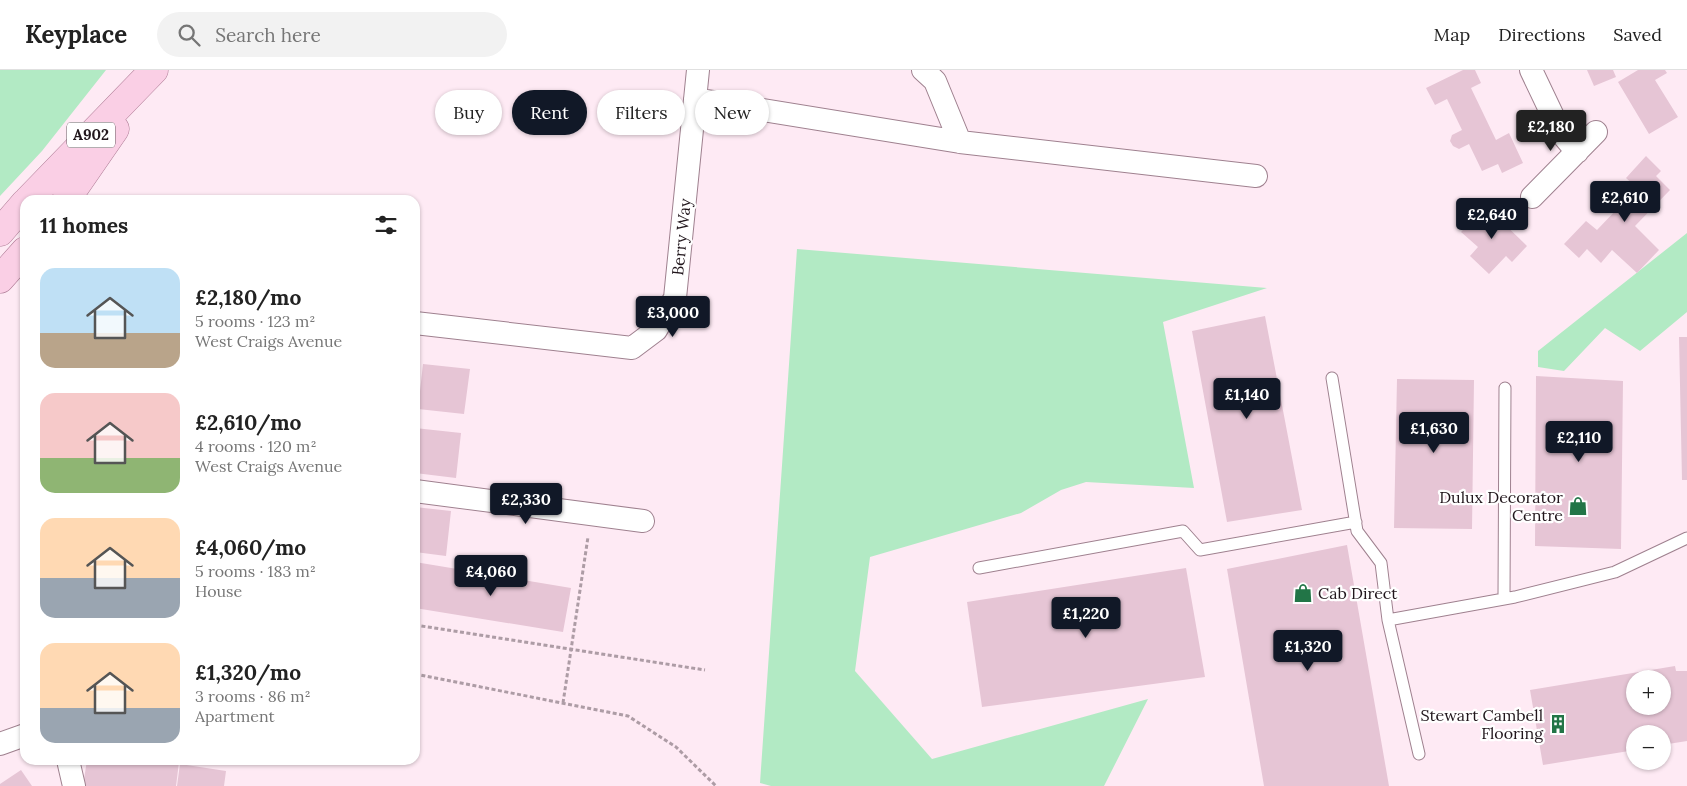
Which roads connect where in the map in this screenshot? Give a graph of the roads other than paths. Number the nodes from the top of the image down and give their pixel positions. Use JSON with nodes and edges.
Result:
{"nodes":[{"id":1,"x":155,"y":70,"type":"edge"},
{"id":2,"x":698,"y":70,"type":"edge"},
{"id":3,"x":923,"y":70,"type":"edge"},
{"id":4,"x":1531,"y":70,"type":"edge"},
{"id":5,"x":696,"y":90,"type":"edge"},
{"id":6,"x":695,"y":98,"type":"edge"},
{"id":7,"x":769,"y":110,"type":"edge"},
{"id":8,"x":1596,"y":132,"type":"dead end"},
{"id":9,"x":960,"y":142,"type":"junction"},
{"id":10,"x":1577,"y":152,"type":"junction"},
{"id":11,"x":1256,"y":176,"type":"dead end"},
{"id":12,"x":33,"y":195,"type":"edge"},
{"id":13,"x":69,"y":195,"type":"edge"},
{"id":14,"x":1532,"y":197,"type":"dead end"},
{"id":15,"x":20,"y":209,"type":"edge"},
{"id":16,"x":0,"y":232,"type":"edge"},
{"id":17,"x":20,"y":257,"type":"edge"},
{"id":18,"x":0,"y":279,"type":"edge"},
{"id":19,"x":420,"y":324,"type":"edge"},
{"id":20,"x":1332,"y":378,"type":"dead end"},
{"id":21,"x":1505,"y":388,"type":"dead end"},
{"id":22,"x":420,"y":492,"type":"edge"},
{"id":23,"x":642,"y":521,"type":"dead end"},
{"id":24,"x":1356,"y":522,"type":"junction"},
{"id":25,"x":1687,"y":538,"type":"edge"},
{"id":26,"x":979,"y":568,"type":"dead end"},
{"id":27,"x":1504,"y":598,"type":"junction"},
{"id":28,"x":1388,"y":620,"type":"junction"},
{"id":29,"x":20,"y":737,"type":"edge"},
{"id":30,"x":0,"y":744,"type":"edge"},
{"id":31,"x":1419,"y":754,"type":"dead end"},
{"id":32,"x":69,"y":765,"type":"edge"},
{"id":33,"x":74,"y":786,"type":"edge"}],
"edges":[{"from":1,"to":12,"type":"main road","number":"A902"},
{"from":1,"to":13,"type":"main road","number":"A902"},
{"from":2,"to":5,"type":"street","name":"Berry Way"},
{"from":3,"to":9,"type":"street"},
{"from":4,"to":10,"type":"street"},
{"from":6,"to":19,"type":"street","name":"Berry Way"},
{"from":7,"to":9,"type":"street"},
{"from":8,"to":10,"type":"street"},
{"from":9,"to":11,"type":"street"},
{"from":10,"to":14,"type":"street"},
{"from":15,"to":16,"type":"main road"},
{"from":17,"to":18,"type":"main road"},
{"from":20,"to":24,"type":"lane"},
{"from":21,"to":27,"type":"lane"},
{"from":22,"to":23,"type":"street"},
{"from":24,"to":26,"type":"lane"},
{"from":24,"to":28,"type":"lane"},
{"from":25,"to":27,"type":"lane"},
{"from":27,"to":28,"type":"lane"},
{"from":28,"to":31,"type":"lane"},
{"from":29,"to":30,"type":"street"},
{"from":32,"to":33,"type":"street"}]}
